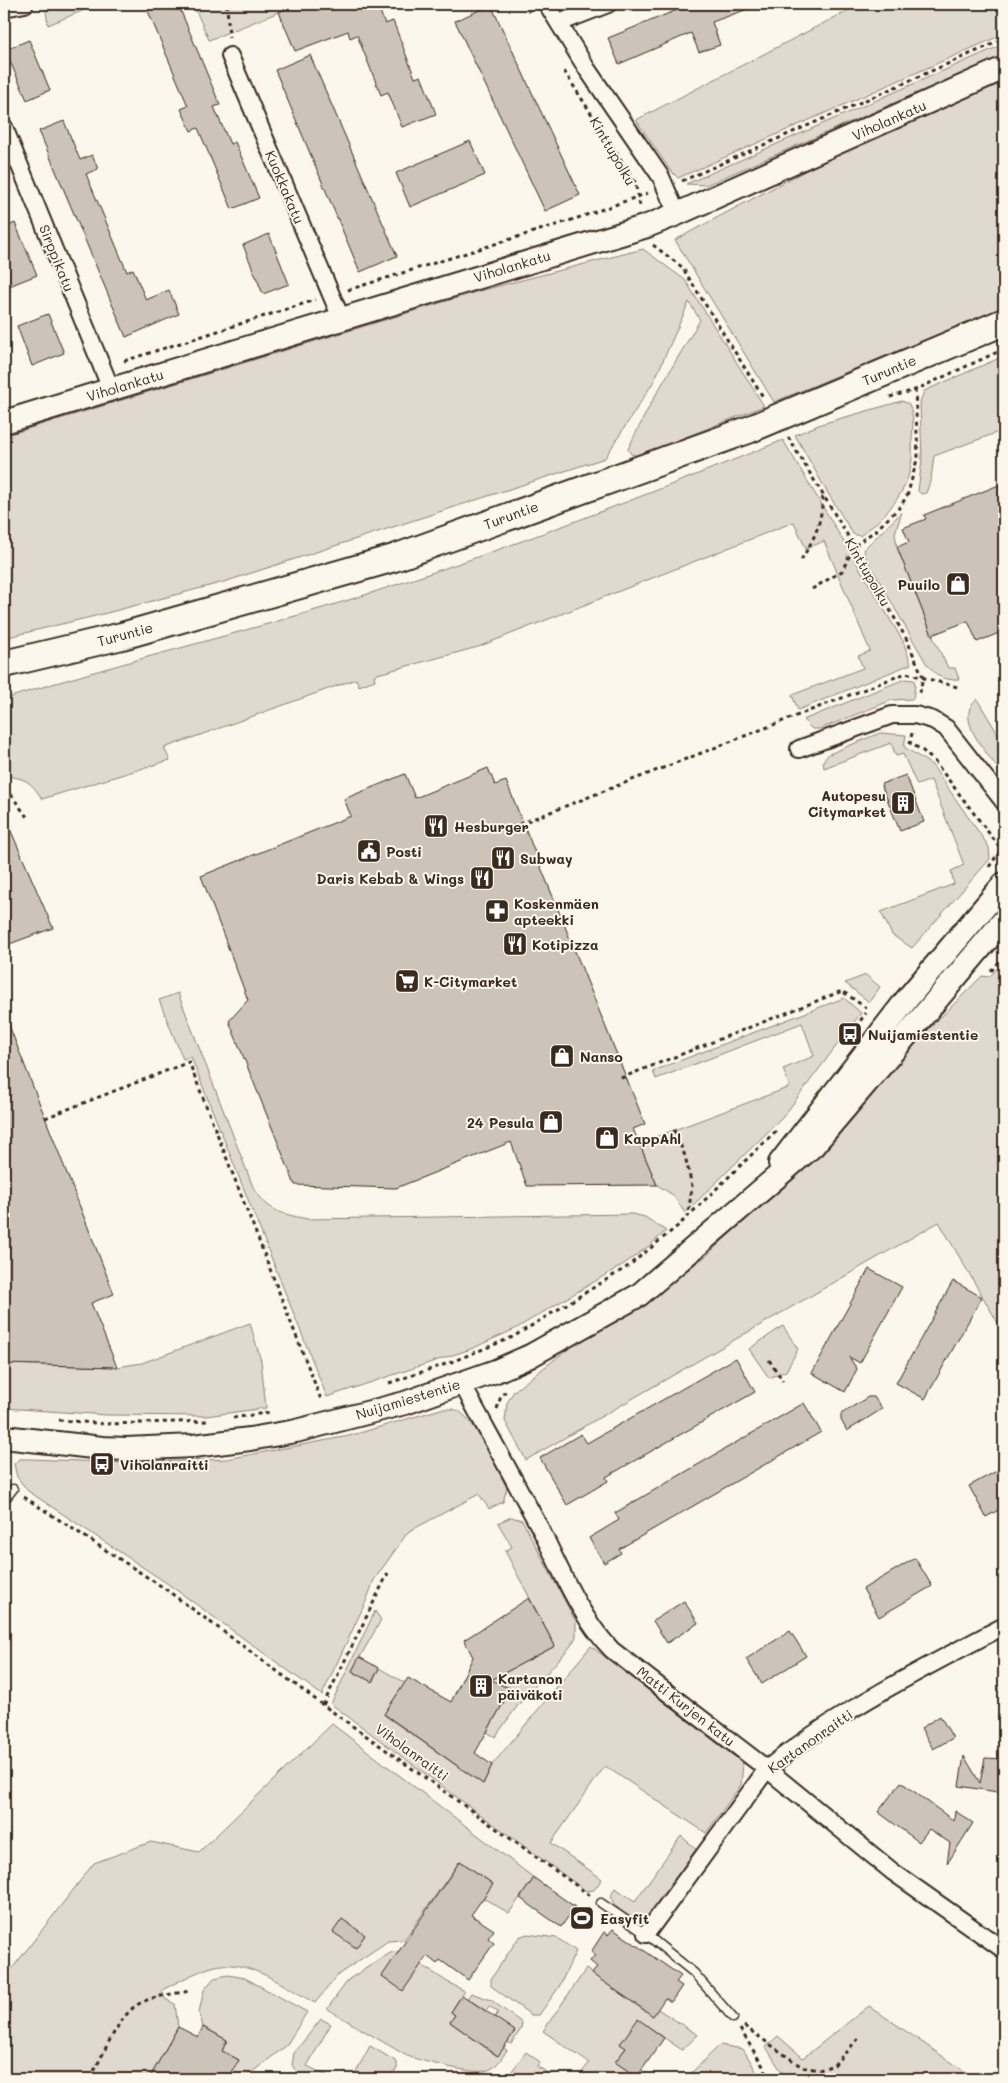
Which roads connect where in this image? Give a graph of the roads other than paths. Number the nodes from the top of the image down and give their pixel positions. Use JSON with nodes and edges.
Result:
{"nodes":[{"id":1,"x":25,"y":4,"type":"edge"},
{"id":2,"x":547,"y":4,"type":"edge"},
{"id":3,"x":608,"y":4,"type":"edge"},
{"id":4,"x":4,"y":8,"type":"edge"},
{"id":5,"x":559,"y":23,"type":"junction"},
{"id":6,"x":230,"y":56,"type":"road end"},
{"id":7,"x":1004,"y":68,"type":"edge"},
{"id":8,"x":4,"y":127,"type":"edge"},
{"id":9,"x":677,"y":214,"type":"junction"},
{"id":10,"x":341,"y":318,"type":"junction"},
{"id":11,"x":1004,"y":322,"type":"edge"},
{"id":12,"x":110,"y":389,"type":"junction"},
{"id":13,"x":4,"y":422,"type":"edge"},
{"id":14,"x":4,"y":664,"type":"edge"},
{"id":15,"x":799,"y":749,"type":"dead end"},
{"id":16,"x":1004,"y":802,"type":"edge"},
{"id":17,"x":1004,"y":884,"type":"edge"},
{"id":18,"x":1004,"y":920,"type":"edge"},
{"id":19,"x":758,"y":1194,"type":"junction"},
{"id":20,"x":461,"y":1382,"type":"junction"},
{"id":21,"x":4,"y":1437,"type":"edge"},
{"id":22,"x":13,"y":1490,"type":"road end"},
{"id":23,"x":4,"y":1500,"type":"edge"},
{"id":24,"x":1004,"y":1626,"type":"edge"},
{"id":25,"x":767,"y":1769,"type":"junction"},
{"id":26,"x":601,"y":1902,"type":"road end"},
{"id":27,"x":646,"y":1934,"type":"junction"},
{"id":28,"x":1004,"y":1950,"type":"edge"},
{"id":29,"x":733,"y":2018,"type":"road end"}],
"edges":[{"from":1,"to":4,"type":"street"},
{"from":2,"to":5,"type":"street","name":"Kinttupolku"},
{"from":3,"to":5,"type":"street"},
{"from":5,"to":9,"type":"street","name":"Kinttupolku"},
{"from":6,"to":10,"type":"street","name":"Kuokkakatu"},
{"from":7,"to":9,"type":"main road","name":"Viholankatu"},
{"from":8,"to":12,"type":"street","name":"Sirppikatu"},
{"from":9,"to":10,"type":"main road","name":"Viholankatu"},
{"from":10,"to":12,"type":"main road","name":"Viholankatu"},
{"from":11,"to":14,"type":"highway","name":"Turuntie"},
{"from":12,"to":13,"type":"main road","name":"Viholankatu"},
{"from":15,"to":16,"type":"street"},
{"from":17,"to":19,"type":"main road","name":"Nuijamiestentie"},
{"from":18,"to":19,"type":"main road","name":"Nuijamiestentie"},
{"from":19,"to":20,"type":"main road","name":"Nuijamiestentie"},
{"from":20,"to":21,"type":"main road","name":"Nuijamiestentie"},
{"from":20,"to":25,"type":"street","name":"Matti Kurjen katu"},
{"from":22,"to":23,"type":"lane"},
{"from":24,"to":25,"type":"street","name":"Kartanonraitti"},
{"from":25,"to":27,"type":"street","name":"Kartanonraitti"},
{"from":25,"to":28,"type":"street","name":"Matti Kurjen katu"},
{"from":26,"to":27,"type":"lane"},
{"from":27,"to":29,"type":"lane"}]}
